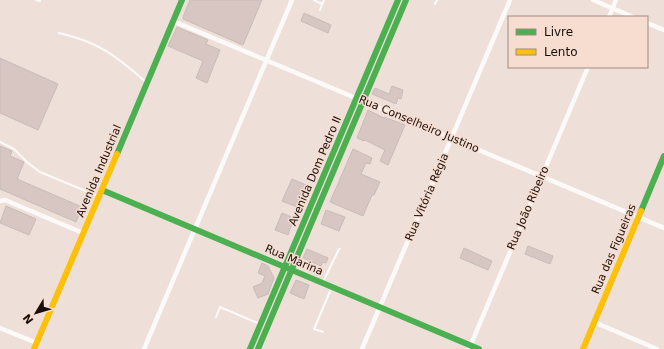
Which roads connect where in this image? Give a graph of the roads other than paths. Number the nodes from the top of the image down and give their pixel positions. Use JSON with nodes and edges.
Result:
{"nodes":[{"id":1,"x":36,"y":0,"type":"edge"},
{"id":2,"x":182,"y":0,"type":"edge"},
{"id":3,"x":292,"y":0,"type":"edge"},
{"id":4,"x":314,"y":0,"type":"edge"},
{"id":5,"x":324,"y":0,"type":"edge"},
{"id":6,"x":398,"y":0,"type":"edge"},
{"id":7,"x":406,"y":0,"type":"edge"},
{"id":8,"x":437,"y":0,"type":"edge"},
{"id":9,"x":510,"y":0,"type":"edge"},
{"id":10,"x":593,"y":0,"type":"edge"},
{"id":11,"x":616,"y":0,"type":"edge"},
{"id":12,"x":40,"y":2,"type":"dead end"},
{"id":13,"x":322,"y":4,"type":"junction"},
{"id":14,"x":435,"y":4,"type":"dead end"},
{"id":15,"x":613,"y":8,"type":"junction"},
{"id":16,"x":320,"y":10,"type":"dead end"},
{"id":17,"x":609,"y":16,"type":"edge"},
{"id":18,"x":631,"y":16,"type":"edge"},
{"id":19,"x":173,"y":21,"type":"junction"},
{"id":20,"x":648,"y":23,"type":"edge"},
{"id":21,"x":664,"y":30,"type":"edge"},
{"id":22,"x":59,"y":33,"type":"dead end"},
{"id":23,"x":266,"y":60,"type":"junction"},
{"id":24,"x":588,"y":68,"type":"edge"},
{"id":25,"x":147,"y":82,"type":"junction"},
{"id":26,"x":356,"y":98,"type":"junction"},
{"id":27,"x":363,"y":101,"type":"junction"},
{"id":28,"x":452,"y":138,"type":"junction"},
{"id":29,"x":0,"y":142,"type":"edge"},
{"id":30,"x":664,"y":156,"type":"edge"},
{"id":31,"x":542,"y":176,"type":"junction"},
{"id":32,"x":102,"y":190,"type":"junction"},
{"id":33,"x":99,"y":197,"type":"junction"},
{"id":34,"x":1,"y":201,"type":"edge"},
{"id":35,"x":638,"y":217,"type":"junction"},
{"id":36,"x":664,"y":228,"type":"edge"},
{"id":37,"x":195,"y":229,"type":"junction"},
{"id":38,"x":84,"y":233,"type":"junction"},
{"id":39,"x":340,"y":249,"type":"dead end"},
{"id":40,"x":285,"y":268,"type":"junction"},
{"id":41,"x":292,"y":270,"type":"junction"},
{"id":42,"x":323,"y":283,"type":"junction"},
{"id":43,"x":332,"y":287,"type":"junction"},
{"id":44,"x":380,"y":307,"type":"junction"},
{"id":45,"x":216,"y":317,"type":"dead end"},
{"id":46,"x":594,"y":322,"type":"junction"},
{"id":47,"x":261,"y":324,"type":"junction"},
{"id":48,"x":0,"y":328,"type":"edge"},
{"id":49,"x":323,"y":332,"type":"dead end"},
{"id":50,"x":36,"y":346,"type":"edge"},
{"id":51,"x":469,"y":347,"type":"edge"},
{"id":52,"x":144,"y":349,"type":"edge"},
{"id":53,"x":250,"y":349,"type":"edge"},
{"id":54,"x":258,"y":349,"type":"edge"},
{"id":55,"x":362,"y":349,"type":"edge"},
{"id":56,"x":479,"y":349,"type":"edge"},
{"id":57,"x":583,"y":349,"type":"edge"},
{"id":58,"x":657,"y":349,"type":"edge"}],
"edges":[{"from":1,"to":12,"type":"lane"},
{"from":2,"to":19,"type":"main road","name":"Avenida Industrial"},
{"from":3,"to":23,"type":"street"},
{"from":4,"to":13,"type":"lane"},
{"from":5,"to":13,"type":"lane"},
{"from":6,"to":26,"type":"main road","name":"Avenida Dom Pedro II"},
{"from":7,"to":27,"type":"main road","name":"Avenida Dom Pedro II"},
{"from":8,"to":14,"type":"lane"},
{"from":9,"to":28,"type":"street","name":"Rua Vitória Régia"},
{"from":10,"to":15,"type":"street"},
{"from":11,"to":15,"type":"street"},
{"from":13,"to":16,"type":"lane"},
{"from":15,"to":17,"type":"street"},
{"from":15,"to":18,"type":"street"},
{"from":19,"to":23,"type":"street","name":"Rua Conselheiro Justino"},
{"from":19,"to":25,"type":"main road","name":"Avenida Industrial"},
{"from":20,"to":21,"type":"street"},
{"from":22,"to":25,"type":"lane"},
{"from":23,"to":26,"type":"street","name":"Rua Conselheiro Justino"},
{"from":23,"to":37,"type":"street"},
{"from":24,"to":31,"type":"street","name":"Rua João Ribeiro"},
{"from":25,"to":32,"type":"main road","name":"Avenida Industrial"},
{"from":26,"to":27,"type":"street","name":"Rua Conselheiro Justino"},
{"from":26,"to":40,"type":"main road","name":"Avenida Dom Pedro II"},
{"from":27,"to":28,"type":"street","name":"Rua Conselheiro Justino"},
{"from":27,"to":41,"type":"main road","name":"Avenida Dom Pedro II"},
{"from":28,"to":31,"type":"street","name":"Rua Conselheiro Justino"},
{"from":28,"to":44,"type":"street","name":"Rua Vitória Régia"},
{"from":29,"to":33,"type":"lane"},
{"from":30,"to":35,"type":"main road","name":"Rua das Figueiras"},
{"from":31,"to":35,"type":"street","name":"Rua Conselheiro Justino"},
{"from":31,"to":51,"type":"street","name":"Rua João Ribeiro"},
{"from":32,"to":33,"type":"main road","name":"Avenida Industrial"},
{"from":32,"to":37,"type":"main road","name":"Rua Marina"},
{"from":33,"to":38,"type":"main road","name":"Avenida Industrial"},
{"from":34,"to":38,"type":"street"},
{"from":35,"to":36,"type":"street","name":"Rua Conselheiro Justino"},
{"from":35,"to":46,"type":"main road","name":"Rua das Figueiras"},
{"from":37,"to":40,"type":"main road","name":"Rua Marina"},
{"from":37,"to":52,"type":"street"},
{"from":38,"to":50,"type":"main road","name":"Avenida Industrial"},
{"from":39,"to":42,"type":"lane"},
{"from":40,"to":41,"type":"main road","name":"Rua Marina"},
{"from":40,"to":47,"type":"main road","name":"Avenida Dom Pedro II"},
{"from":41,"to":42,"type":"main road","name":"Rua Marina"},
{"from":41,"to":54,"type":"main road","name":"Avenida Dom Pedro II"},
{"from":42,"to":43,"type":"main road","name":"Rua Marina"},
{"from":43,"to":44,"type":"main road","name":"Rua Marina"},
{"from":43,"to":49,"type":"lane"},
{"from":44,"to":51,"type":"main road","name":"Rua Marina"},
{"from":44,"to":55,"type":"street","name":"Rua Vitória Régia"},
{"from":45,"to":47,"type":"lane"},
{"from":46,"to":57,"type":"main road","name":"Rua das Figueiras"},
{"from":46,"to":58,"type":"street"},
{"from":47,"to":53,"type":"main road","name":"Avenida Dom Pedro II"},
{"from":48,"to":50,"type":"street"},
{"from":51,"to":56,"type":"main road","name":"Rua Marina"}]}
